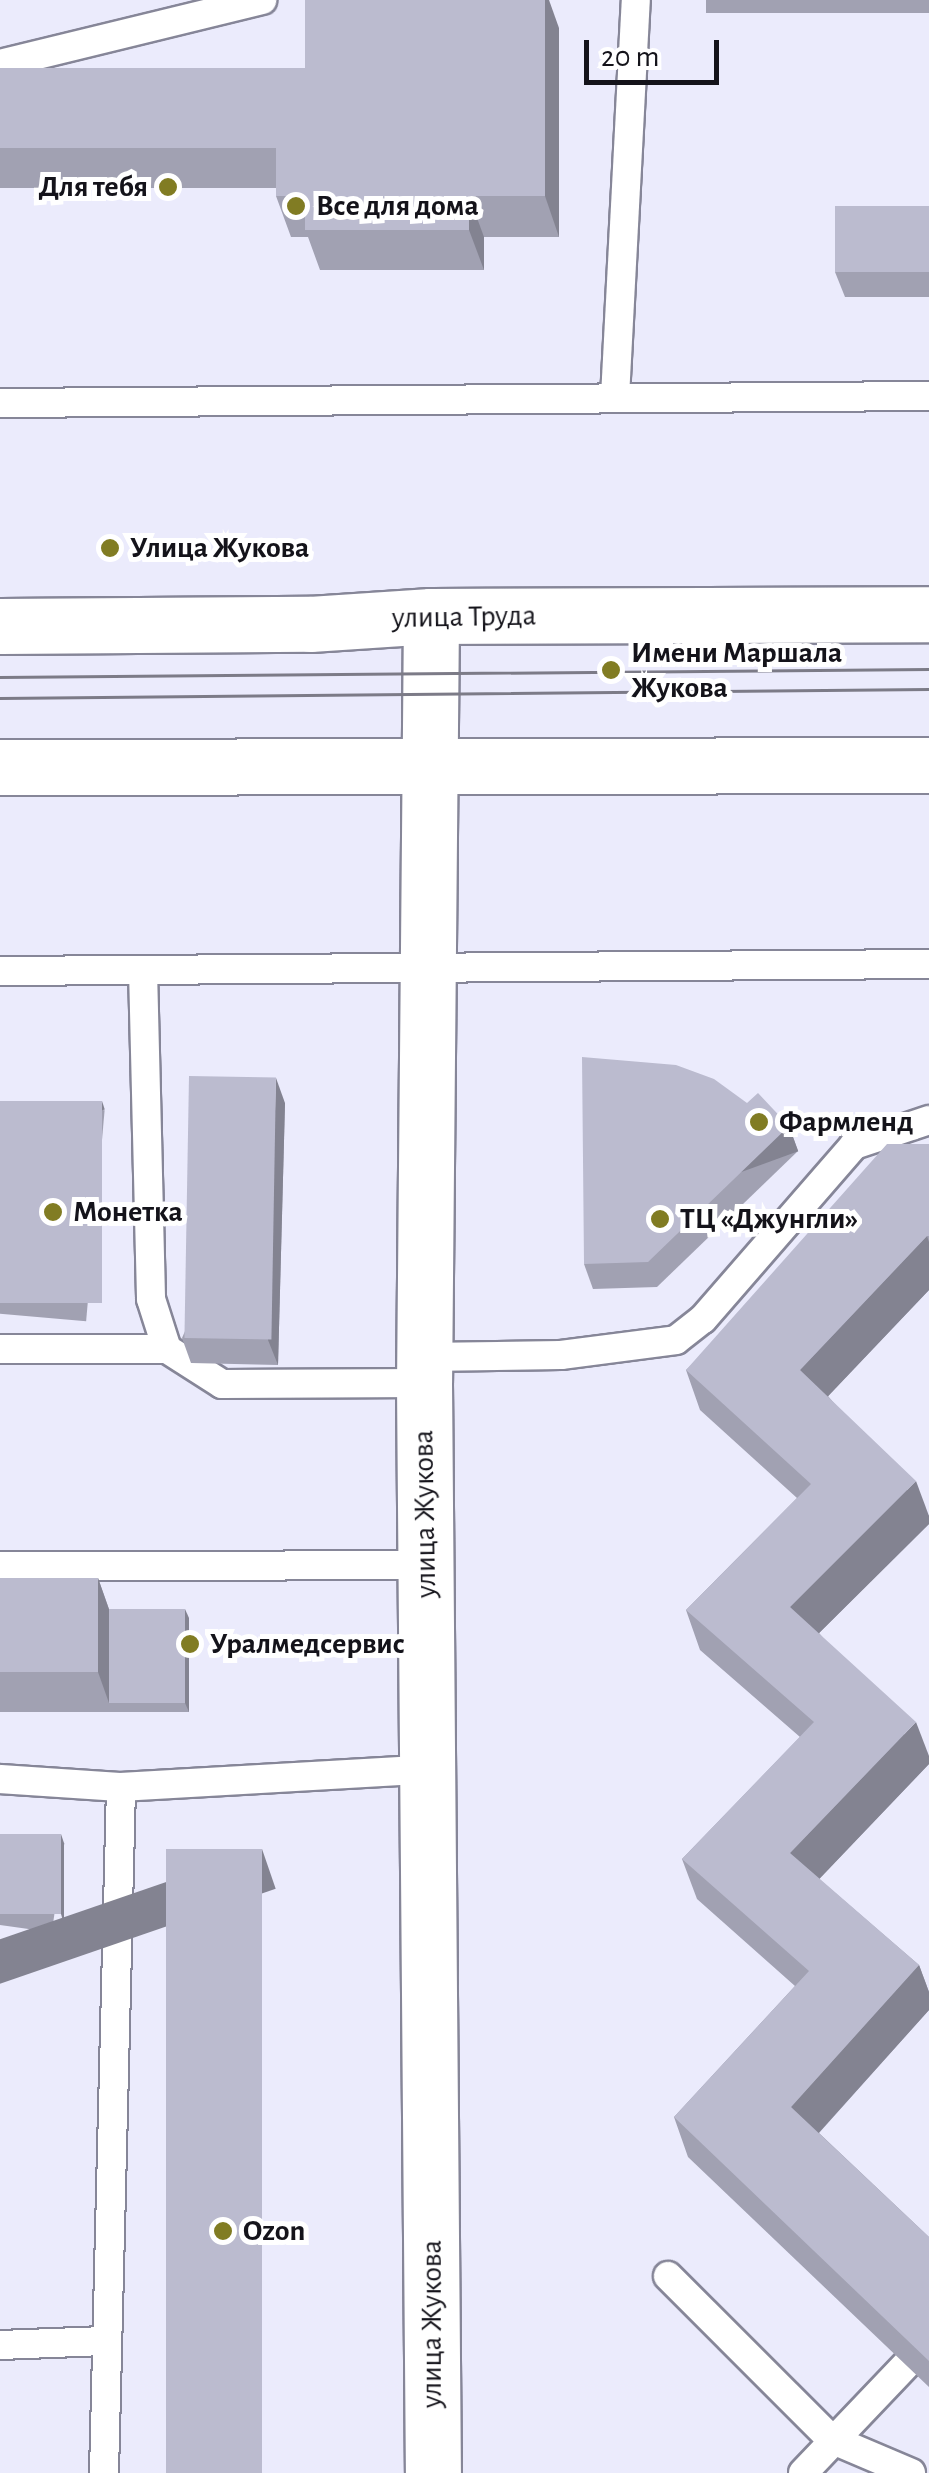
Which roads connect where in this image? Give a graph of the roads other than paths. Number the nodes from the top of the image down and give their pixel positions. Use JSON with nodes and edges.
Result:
{"nodes":[{"id":1,"x":262,"y":0,"type":"edge"},
{"id":2,"x":636,"y":0,"type":"edge"},
{"id":3,"x":0,"y":64,"type":"edge"},
{"id":4,"x":929,"y":396,"type":"edge"},
{"id":5,"x":615,"y":397,"type":"junction"},
{"id":6,"x":0,"y":403,"type":"edge"},
{"id":7,"x":929,"y":614,"type":"edge"},
{"id":8,"x":431,"y":616,"type":"junction"},
{"id":9,"x":0,"y":626,"type":"edge"},
{"id":10,"x":929,"y":765,"type":"edge"},
{"id":11,"x":0,"y":767,"type":"edge"},
{"id":12,"x":428,"y":768,"type":"junction"},
{"id":13,"x":929,"y":964,"type":"edge"},
{"id":14,"x":143,"y":970,"type":"junction"},
{"id":15,"x":426,"y":970,"type":"junction"},
{"id":16,"x":0,"y":971,"type":"edge"},
{"id":17,"x":929,"y":1120,"type":"edge"},
{"id":18,"x":0,"y":1349,"type":"edge"},
{"id":19,"x":167,"y":1349,"type":"junction"},
{"id":20,"x":424,"y":1370,"type":"junction"},
{"id":21,"x":424,"y":1565,"type":"junction"},
{"id":22,"x":0,"y":1566,"type":"edge"},
{"id":23,"x":429,"y":1769,"type":"junction"},
{"id":24,"x":0,"y":1779,"type":"edge"},
{"id":25,"x":121,"y":1786,"type":"junction"},
{"id":26,"x":668,"y":2276,"type":"dead end"},
{"id":27,"x":104,"y":2341,"type":"junction"},
{"id":28,"x":0,"y":2345,"type":"edge"},
{"id":29,"x":906,"y":2365,"type":"edge"},
{"id":30,"x":831,"y":2439,"type":"junction"},
{"id":31,"x":104,"y":2473,"type":"edge"},
{"id":32,"x":433,"y":2473,"type":"edge"},
{"id":33,"x":802,"y":2473,"type":"edge"},
{"id":34,"x":910,"y":2473,"type":"edge"}],
"edges":[{"from":1,"to":3,"type":"lane"},
{"from":2,"to":5,"type":"lane"},
{"from":4,"to":5,"type":"lane"},
{"from":5,"to":6,"type":"lane"},
{"from":7,"to":8,"type":"main road","name":"улица Труда"},
{"from":8,"to":9,"type":"main road","name":"улица Труда"},
{"from":8,"to":12,"type":"main road","name":"улица Жукова"},
{"from":10,"to":12,"type":"main road"},
{"from":11,"to":12,"type":"main road"},
{"from":12,"to":15,"type":"main road","name":"улица Жукова"},
{"from":13,"to":15,"type":"lane"},
{"from":14,"to":15,"type":"lane"},
{"from":14,"to":16,"type":"lane"},
{"from":14,"to":19,"type":"lane"},
{"from":15,"to":20,"type":"main road","name":"улица Жукова"},
{"from":17,"to":20,"type":"lane"},
{"from":18,"to":19,"type":"lane"},
{"from":19,"to":20,"type":"lane"},
{"from":20,"to":21,"type":"main road","name":"улица Жукова"},
{"from":21,"to":22,"type":"lane"},
{"from":21,"to":23,"type":"main road","name":"улица Жукова"},
{"from":23,"to":25,"type":"lane"},
{"from":23,"to":32,"type":"main road","name":"улица Жукова"},
{"from":24,"to":25,"type":"lane"},
{"from":25,"to":27,"type":"lane"},
{"from":26,"to":30,"type":"lane"},
{"from":27,"to":28,"type":"lane"},
{"from":27,"to":31,"type":"lane"},
{"from":29,"to":30,"type":"lane"},
{"from":30,"to":33,"type":"lane"},
{"from":30,"to":34,"type":"lane"}]}
